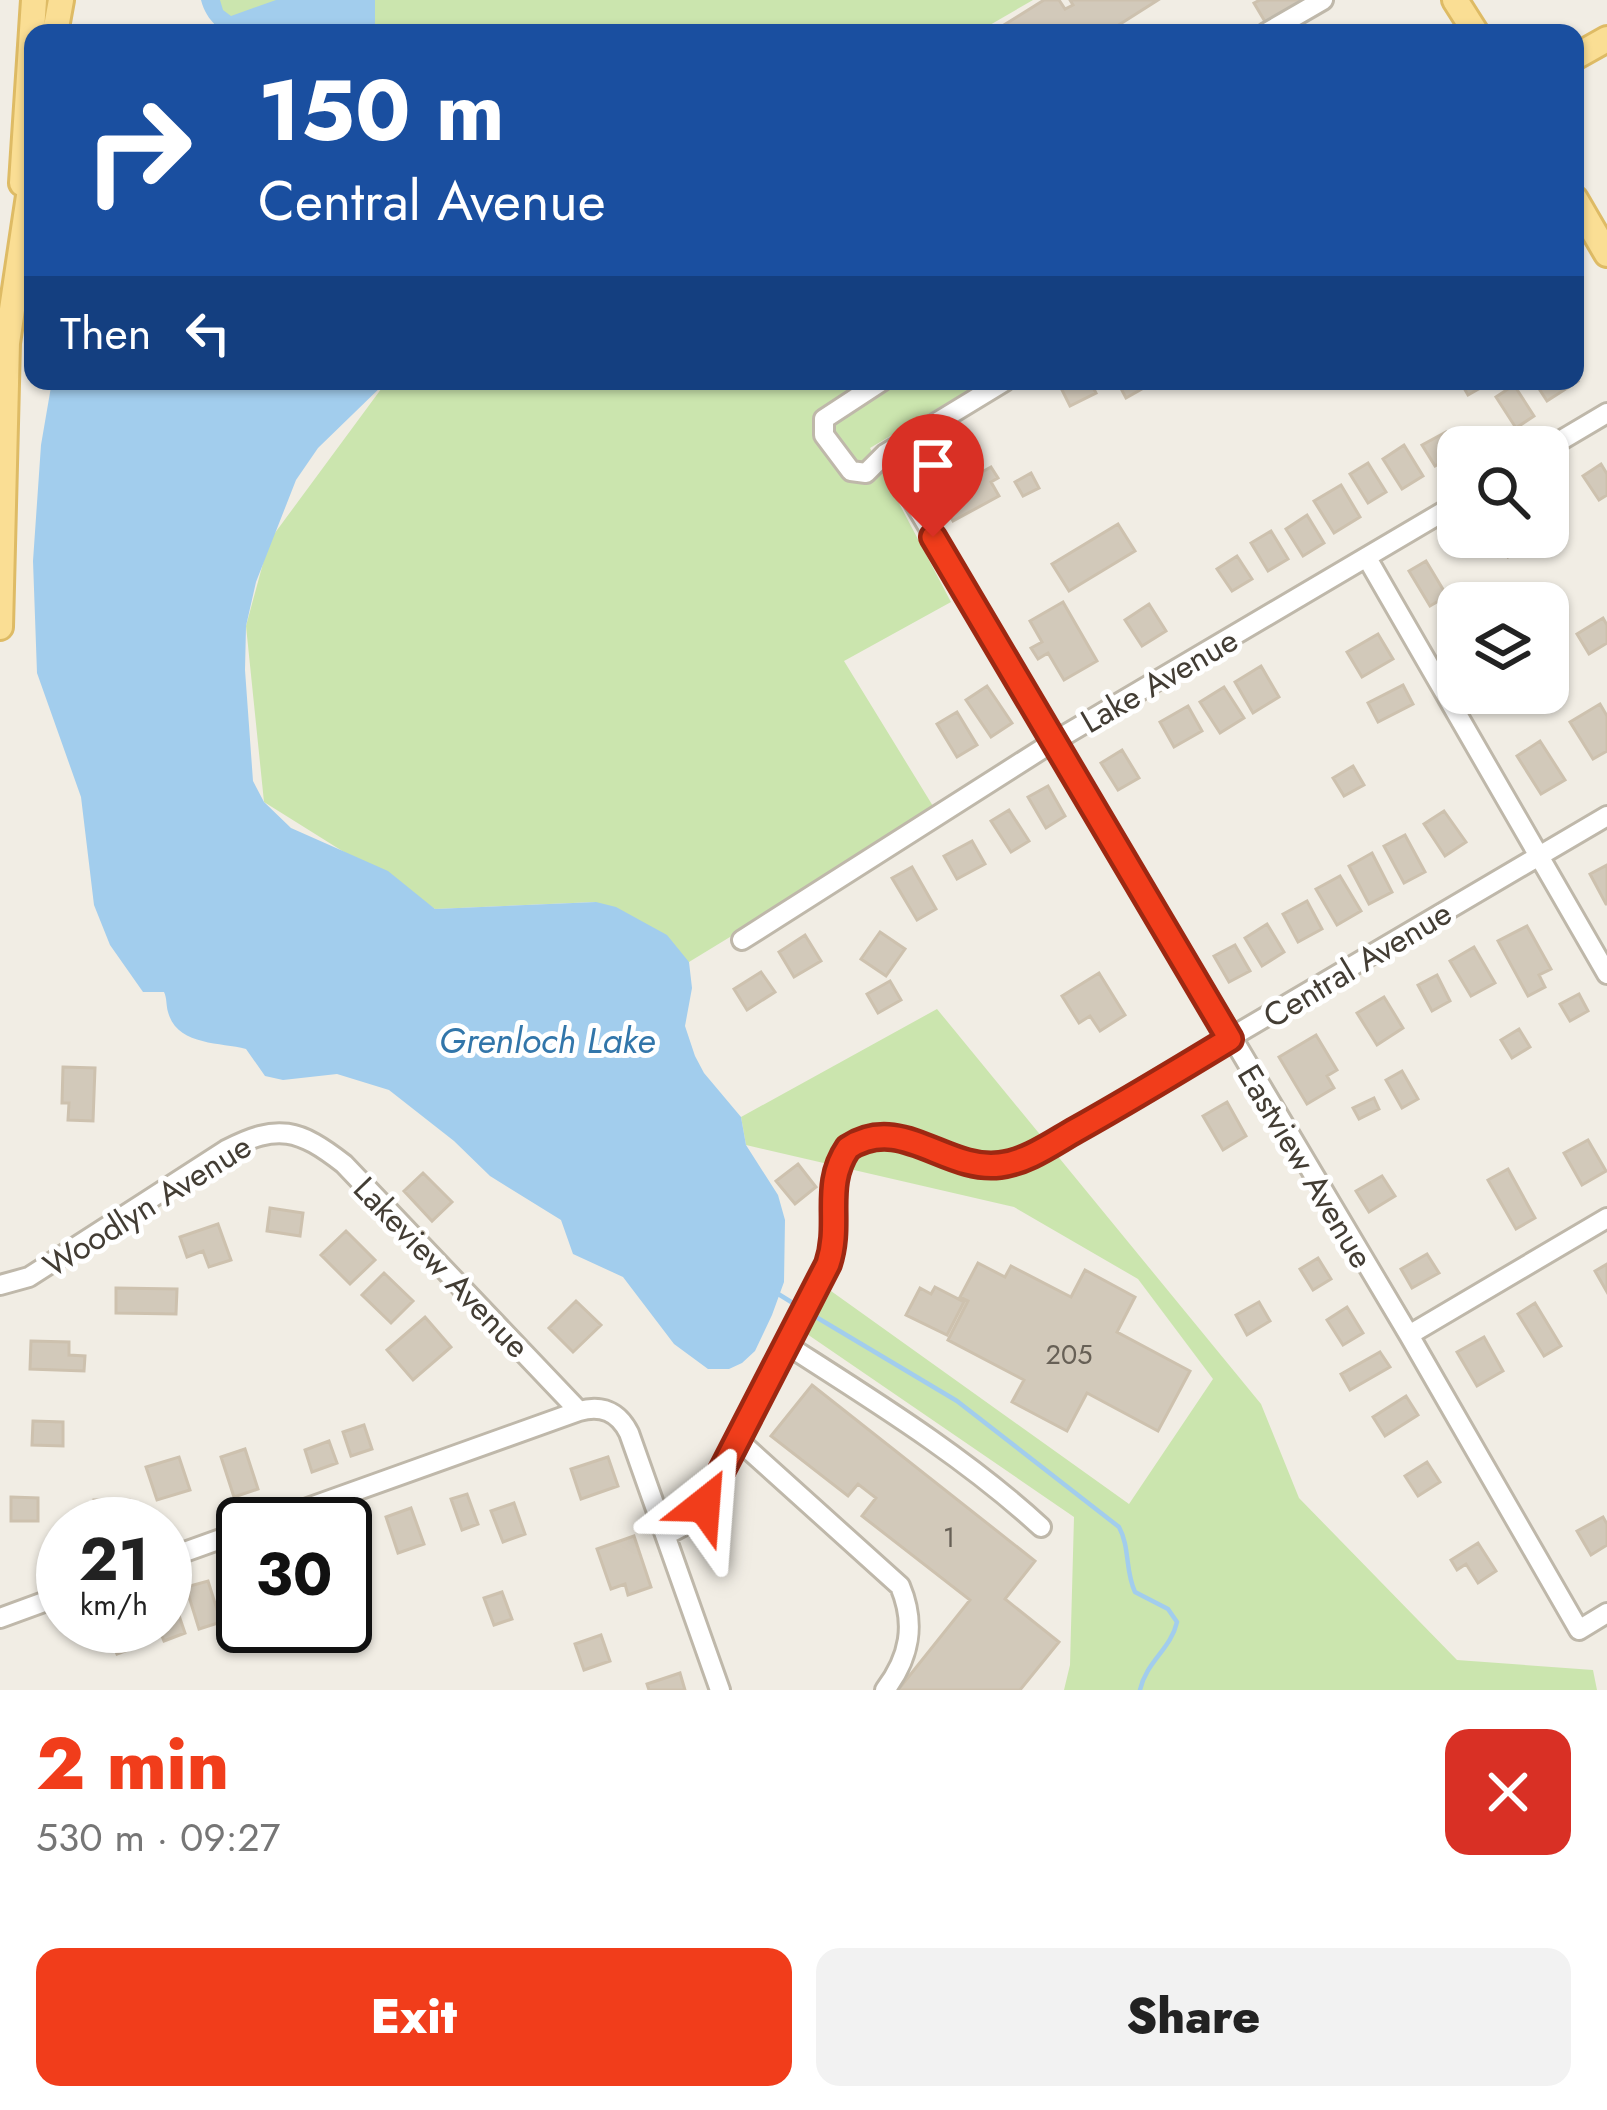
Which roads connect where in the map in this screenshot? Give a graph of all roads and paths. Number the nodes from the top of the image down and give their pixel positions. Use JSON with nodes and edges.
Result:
{"nodes":[{"id":1,"x":1323,"y":0,"type":"edge"},
{"id":2,"x":1282,"y":24,"type":"edge"},
{"id":3,"x":24,"y":162,"type":"edge"},
{"id":4,"x":1584,"y":214,"type":"edge"},
{"id":5,"x":24,"y":226,"type":"edge"},
{"id":6,"x":1607,"y":254,"type":"edge"},
{"id":7,"x":15,"y":283,"type":"junction"},
{"id":8,"x":867,"y":390,"type":"edge"},
{"id":9,"x":984,"y":390,"type":"edge"},
{"id":10,"x":1607,"y":413,"type":"edge"},
{"id":11,"x":1569,"y":436,"type":"edge"},
{"id":12,"x":885,"y":454,"type":"junction"},
{"id":13,"x":2,"y":462,"type":"edge"},
{"id":14,"x":1437,"y":516,"type":"edge"},
{"id":15,"x":1367,"y":558,"type":"junction"},
{"id":16,"x":0,"y":627,"type":"edge"},
{"id":17,"x":1053,"y":742,"type":"junction"},
{"id":18,"x":1607,"y":816,"type":"edge"},
{"id":19,"x":1540,"y":856,"type":"junction"},
{"id":20,"x":742,"y":940,"type":"dead end"},
{"id":21,"x":1607,"y":974,"type":"edge"},
{"id":22,"x":1230,"y":1039,"type":"junction"},
{"id":23,"x":296,"y":1135,"type":"joint"},
{"id":24,"x":1607,"y":1217,"type":"edge"},
{"id":25,"x":0,"y":1285,"type":"edge"},
{"id":26,"x":1409,"y":1336,"type":"junction"},
{"id":27,"x":787,"y":1345,"type":"junction"},
{"id":28,"x":579,"y":1411,"type":"junction"},
{"id":29,"x":738,"y":1440,"type":"junction"},
{"id":30,"x":338,"y":1497,"type":"edge"},
{"id":31,"x":1040,"y":1527,"type":"dead end"},
{"id":32,"x":666,"y":1535,"type":"junction"},
{"id":33,"x":36,"y":1605,"type":"edge"},
{"id":34,"x":1607,"y":1613,"type":"edge"},
{"id":35,"x":0,"y":1618,"type":"edge"},
{"id":36,"x":720,"y":1690,"type":"edge"},
{"id":37,"x":885,"y":1690,"type":"edge"}],
"edges":[{"from":1,"to":2,"type":"street"},
{"from":3,"to":7,"type":"main road"},
{"from":4,"to":6,"type":"main road"},
{"from":5,"to":7,"type":"main road"},
{"from":7,"to":13,"type":"main road"},
{"from":8,"to":12,"type":"street"},
{"from":9,"to":12,"type":"street"},
{"from":10,"to":11,"type":"street"},
{"from":12,"to":17,"type":"street","name":"Eastview Avenue"},
{"from":13,"to":16,"type":"main road"},
{"from":14,"to":15,"type":"street","name":"Lake Avenue"},
{"from":15,"to":17,"type":"street","name":"Lake Avenue"},
{"from":15,"to":19,"type":"street"},
{"from":17,"to":20,"type":"street","name":"Lake Avenue"},
{"from":17,"to":22,"type":"street","name":"Eastview Avenue"},
{"from":18,"to":19,"type":"street","name":"Central Avenue"},
{"from":19,"to":21,"type":"street"},
{"from":19,"to":22,"type":"street","name":"Central Avenue"},
{"from":22,"to":26,"type":"street","name":"Eastview Avenue"},
{"from":22,"to":27,"type":"street","name":"Central Avenue"},
{"from":23,"to":25,"type":"street","name":"Woodlyn Avenue"},
{"from":23,"to":28,"type":"street","name":"Lakeview Avenue"},
{"from":24,"to":26,"type":"street"},
{"from":26,"to":34,"type":"street","name":"Eastview Avenue"},
{"from":27,"to":29,"type":"street","name":"Central Avenue"},
{"from":27,"to":31,"type":"street"},
{"from":28,"to":30,"type":"street"},
{"from":28,"to":32,"type":"street"},
{"from":29,"to":32,"type":"street","name":"Central Avenue"},
{"from":29,"to":37,"type":"street"},
{"from":32,"to":36,"type":"street"},
{"from":33,"to":35,"type":"street"}]}
